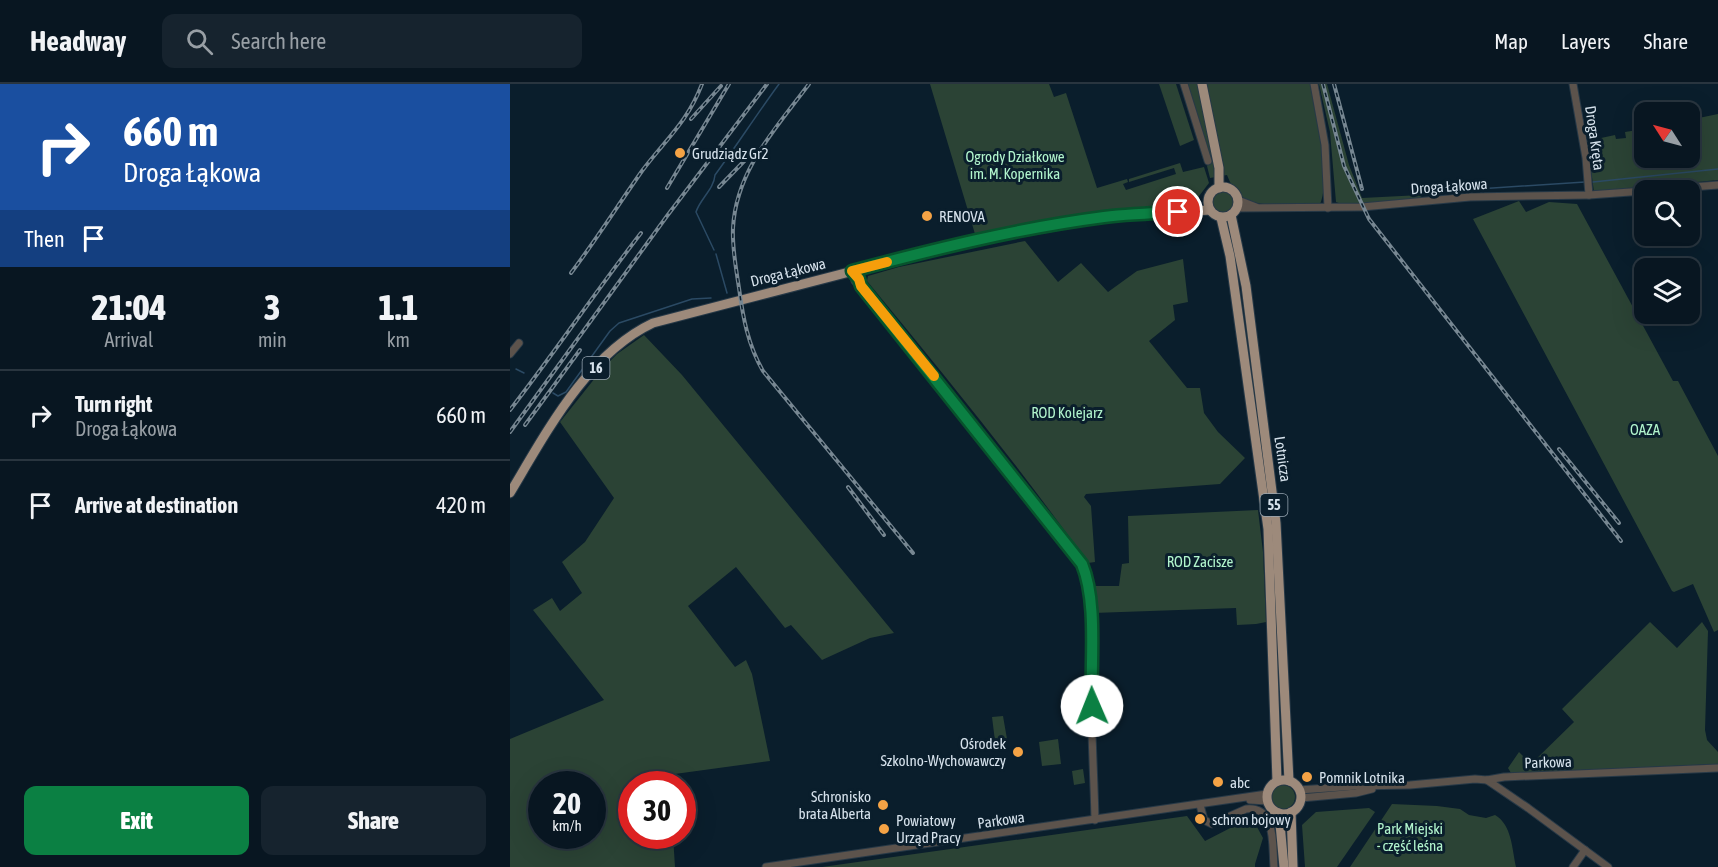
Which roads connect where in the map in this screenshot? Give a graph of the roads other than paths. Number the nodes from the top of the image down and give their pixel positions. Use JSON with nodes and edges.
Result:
{"nodes":[{"id":1,"x":1184,"y":84,"type":"edge"},
{"id":2,"x":1202,"y":84,"type":"edge"},
{"id":3,"x":1314,"y":84,"type":"edge"},
{"id":4,"x":1573,"y":84,"type":"edge"},
{"id":5,"x":1208,"y":161,"type":"dead end"},
{"id":6,"x":1718,"y":185,"type":"edge"},
{"id":7,"x":1700,"y":186,"type":"edge"},
{"id":8,"x":1223,"y":188,"type":"junction"},
{"id":9,"x":1634,"y":192,"type":"edge"},
{"id":10,"x":1589,"y":195,"type":"junction"},
{"id":11,"x":1209,"y":206,"type":"junction"},
{"id":12,"x":1235,"y":208,"type":"junction"},
{"id":13,"x":1328,"y":208,"type":"junction"},
{"id":14,"x":1221,"y":218,"type":"junction"},
{"id":15,"x":852,"y":271,"type":"junction"},
{"id":16,"x":510,"y":348,"type":"edge"},
{"id":17,"x":510,"y":354,"type":"edge"},
{"id":18,"x":510,"y":493,"type":"edge"},
{"id":19,"x":1718,"y":768,"type":"edge"},
{"id":20,"x":1487,"y":780,"type":"junction"},
{"id":21,"x":1276,"y":781,"type":"junction"},
{"id":22,"x":1289,"y":781,"type":"junction"},
{"id":23,"x":1300,"y":794,"type":"junction"},
{"id":24,"x":1267,"y":798,"type":"junction"},
{"id":25,"x":1200,"y":805,"type":"junction"},
{"id":26,"x":1291,"y":812,"type":"junction"},
{"id":27,"x":1279,"y":813,"type":"junction"},
{"id":28,"x":1095,"y":820,"type":"junction"},
{"id":29,"x":1585,"y":850,"type":"junction"},
{"id":30,"x":766,"y":867,"type":"edge"},
{"id":31,"x":1274,"y":867,"type":"edge"},
{"id":32,"x":1284,"y":867,"type":"edge"},
{"id":33,"x":1293,"y":867,"type":"edge"},
{"id":34,"x":1573,"y":867,"type":"edge"},
{"id":35,"x":1608,"y":867,"type":"edge"}],
"edges":[{"from":1,"to":5,"type":"street"},
{"from":2,"to":8,"type":"main road"},
{"from":3,"to":13,"type":"street"},
{"from":4,"to":10,"type":"street","name":"Droga Kręta"},
{"from":6,"to":7,"type":"street"},
{"from":8,"to":11,"type":"main road"},
{"from":8,"to":12,"type":"main road"},
{"from":9,"to":10,"type":"street","name":"Droga Łąkowa"},
{"from":10,"to":13,"type":"street","name":"Droga Łąkowa"},
{"from":11,"to":14,"type":"main road"},
{"from":11,"to":15,"type":"main road","name":"Droga Łąkowa","number":"16"},
{"from":12,"to":13,"type":"street","name":"Droga Łąkowa"},
{"from":12,"to":14,"type":"main road"},
{"from":12,"to":22,"type":"main road","name":"Lotnicza","number":"55"},
{"from":14,"to":21,"type":"main road","name":"Lotnicza","number":"55"},
{"from":15,"to":18,"type":"main road","name":"Droga Łąkowa","number":"16"},
{"from":15,"to":28,"type":"street"},
{"from":16,"to":17,"type":"street"},
{"from":19,"to":20,"type":"street","name":"Parkowa"},
{"from":20,"to":23,"type":"street","name":"Parkowa"},
{"from":20,"to":29,"type":"street"},
{"from":21,"to":22,"type":"main road"},
{"from":21,"to":24,"type":"main road"},
{"from":22,"to":23,"type":"main road"},
{"from":23,"to":26,"type":"main road"},
{"from":24,"to":25,"type":"street","name":"Parkowa"},
{"from":24,"to":27,"type":"main road"},
{"from":25,"to":28,"type":"street","name":"Parkowa"},
{"from":25,"to":31,"type":"street"},
{"from":26,"to":27,"type":"main road"},
{"from":26,"to":33,"type":"main road"},
{"from":27,"to":32,"type":"main road"},
{"from":28,"to":30,"type":"street","name":"Parkowa"},
{"from":29,"to":34,"type":"street"},
{"from":29,"to":35,"type":"street"}]}
